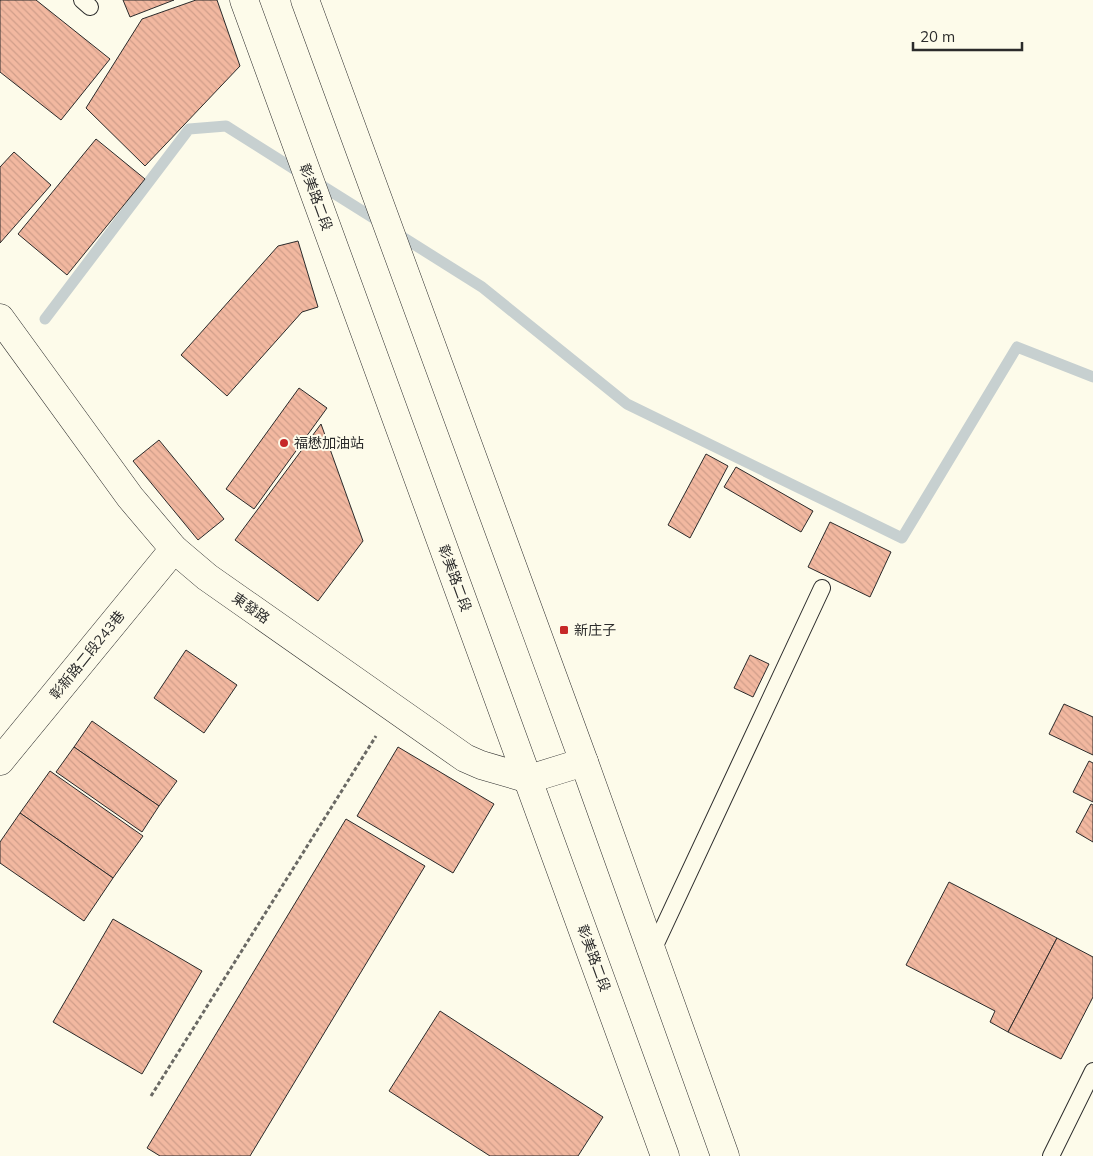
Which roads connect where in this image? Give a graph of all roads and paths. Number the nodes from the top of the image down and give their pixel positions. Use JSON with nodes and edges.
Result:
{"nodes":[{"id":1,"x":244,"y":0,"type":"edge"},
{"id":2,"x":305,"y":0,"type":"edge"},
{"id":3,"x":0,"y":318,"type":"edge"},
{"id":4,"x":174,"y":549,"type":"junction"},
{"id":5,"x":822,"y":588,"type":"dead end"},
{"id":6,"x":393,"y":708,"type":"junction"},
{"id":7,"x":0,"y":761,"type":"edge"},
{"id":8,"x":584,"y":762,"type":"junction"},
{"id":9,"x":529,"y":779,"type":"junction"},
{"id":10,"x":652,"y":952,"type":"junction"},
{"id":11,"x":1093,"y":1071,"type":"edge"},
{"id":12,"x":151,"y":1096,"type":"dead end"},
{"id":13,"x":665,"y":1156,"type":"edge"},
{"id":14,"x":725,"y":1156,"type":"edge"},
{"id":15,"x":1051,"y":1156,"type":"edge"}],
"edges":[{"from":1,"to":9,"type":"main road","name":"彰美路二段"},
{"from":2,"to":8,"type":"main road"},
{"from":3,"to":4,"type":"main road","name":"東發路"},
{"from":4,"to":6,"type":"main road","name":"東發路"},
{"from":4,"to":7,"type":"main road","name":"彰新路二段243巷"},
{"from":5,"to":10,"type":"lane"},
{"from":6,"to":9,"type":"main road","name":"東發路"},
{"from":6,"to":12,"type":"path"},
{"from":8,"to":9,"type":"main road"},
{"from":8,"to":10,"type":"main road"},
{"from":9,"to":13,"type":"main road","name":"彰美路二段"},
{"from":10,"to":14,"type":"main road"},
{"from":11,"to":15,"type":"lane"}]}
